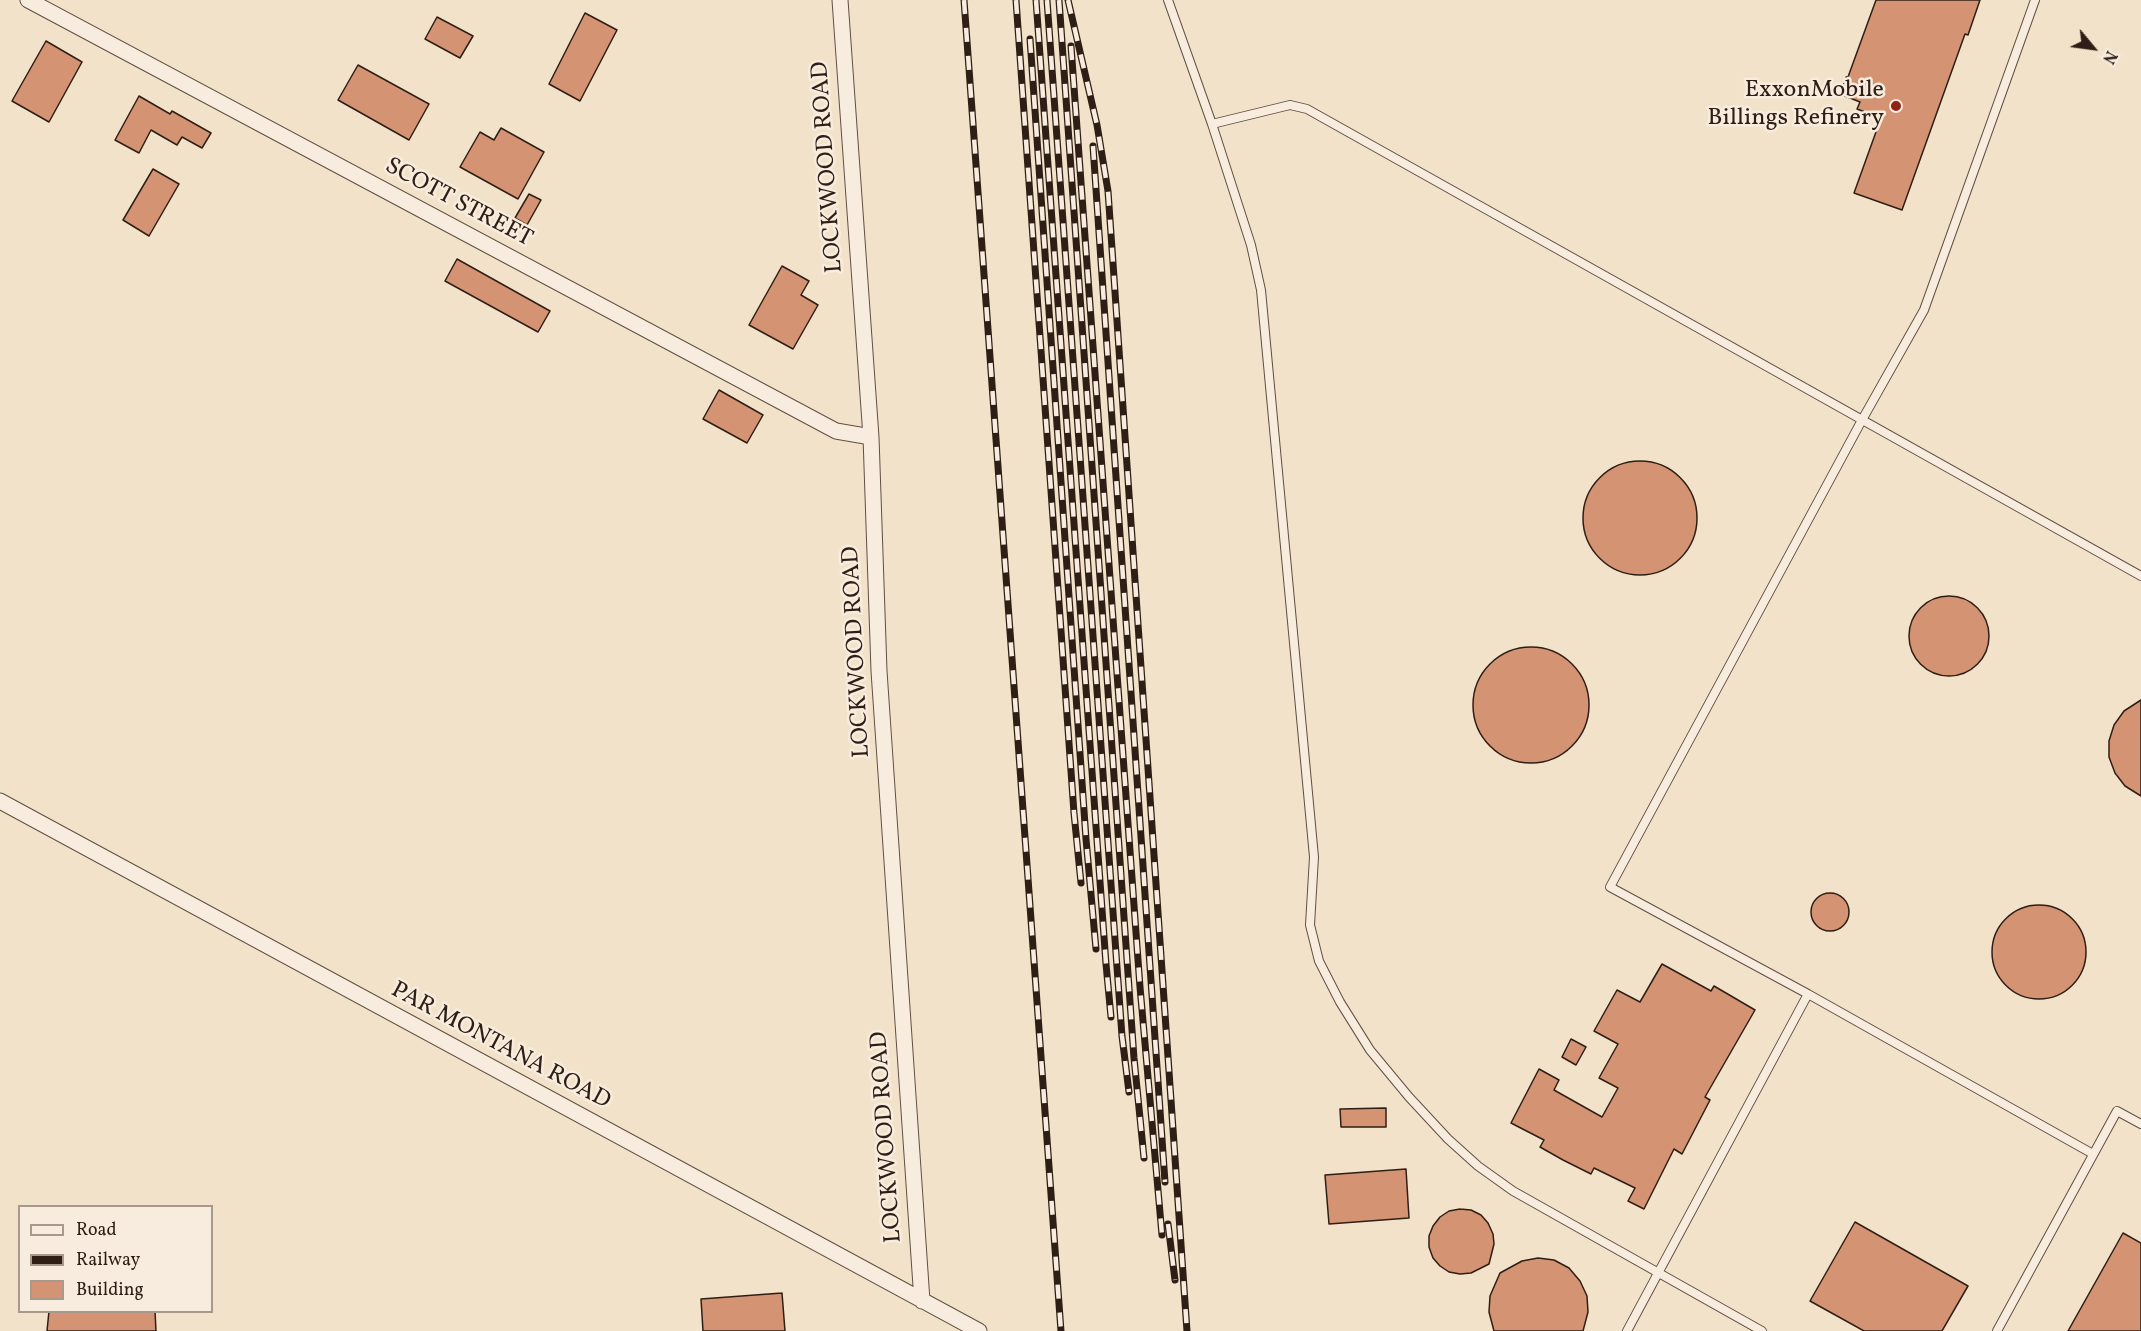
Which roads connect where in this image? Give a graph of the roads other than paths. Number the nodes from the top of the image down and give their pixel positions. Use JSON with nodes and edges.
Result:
{"nodes":[{"id":1,"x":28,"y":0,"type":"edge"},
{"id":2,"x":840,"y":0,"type":"edge"},
{"id":3,"x":1168,"y":0,"type":"edge"},
{"id":4,"x":2035,"y":0,"type":"edge"},
{"id":5,"x":1212,"y":124,"type":"junction"},
{"id":6,"x":1862,"y":420,"type":"junction"},
{"id":7,"x":871,"y":437,"type":"junction"},
{"id":8,"x":2141,"y":576,"type":"edge"},
{"id":9,"x":0,"y":801,"type":"edge"},
{"id":10,"x":1808,"y":994,"type":"junction"},
{"id":11,"x":2141,"y":1124,"type":"edge"},
{"id":12,"x":2093,"y":1154,"type":"junction"},
{"id":13,"x":1658,"y":1273,"type":"junction"},
{"id":14,"x":922,"y":1301,"type":"junction"},
{"id":15,"x":979,"y":1331,"type":"edge"},
{"id":16,"x":1627,"y":1331,"type":"edge"},
{"id":17,"x":1762,"y":1331,"type":"edge"},
{"id":18,"x":1997,"y":1331,"type":"edge"}],
"edges":[{"from":1,"to":7,"type":"street","name":"SCOTT STREET"},
{"from":2,"to":7,"type":"street","name":"LOCKWOOD ROAD"},
{"from":3,"to":5,"type":"lane"},
{"from":4,"to":6,"type":"lane"},
{"from":5,"to":6,"type":"lane"},
{"from":5,"to":13,"type":"lane"},
{"from":6,"to":8,"type":"lane"},
{"from":6,"to":10,"type":"lane"},
{"from":7,"to":14,"type":"street","name":"LOCKWOOD ROAD"},
{"from":9,"to":14,"type":"street","name":"PAR MONTANA ROAD"},
{"from":10,"to":12,"type":"lane"},
{"from":10,"to":13,"type":"lane"},
{"from":11,"to":12,"type":"lane"},
{"from":12,"to":18,"type":"lane"},
{"from":13,"to":16,"type":"lane"},
{"from":13,"to":17,"type":"lane"},
{"from":14,"to":15,"type":"street","name":"PAR MONTANA ROAD"}]}
